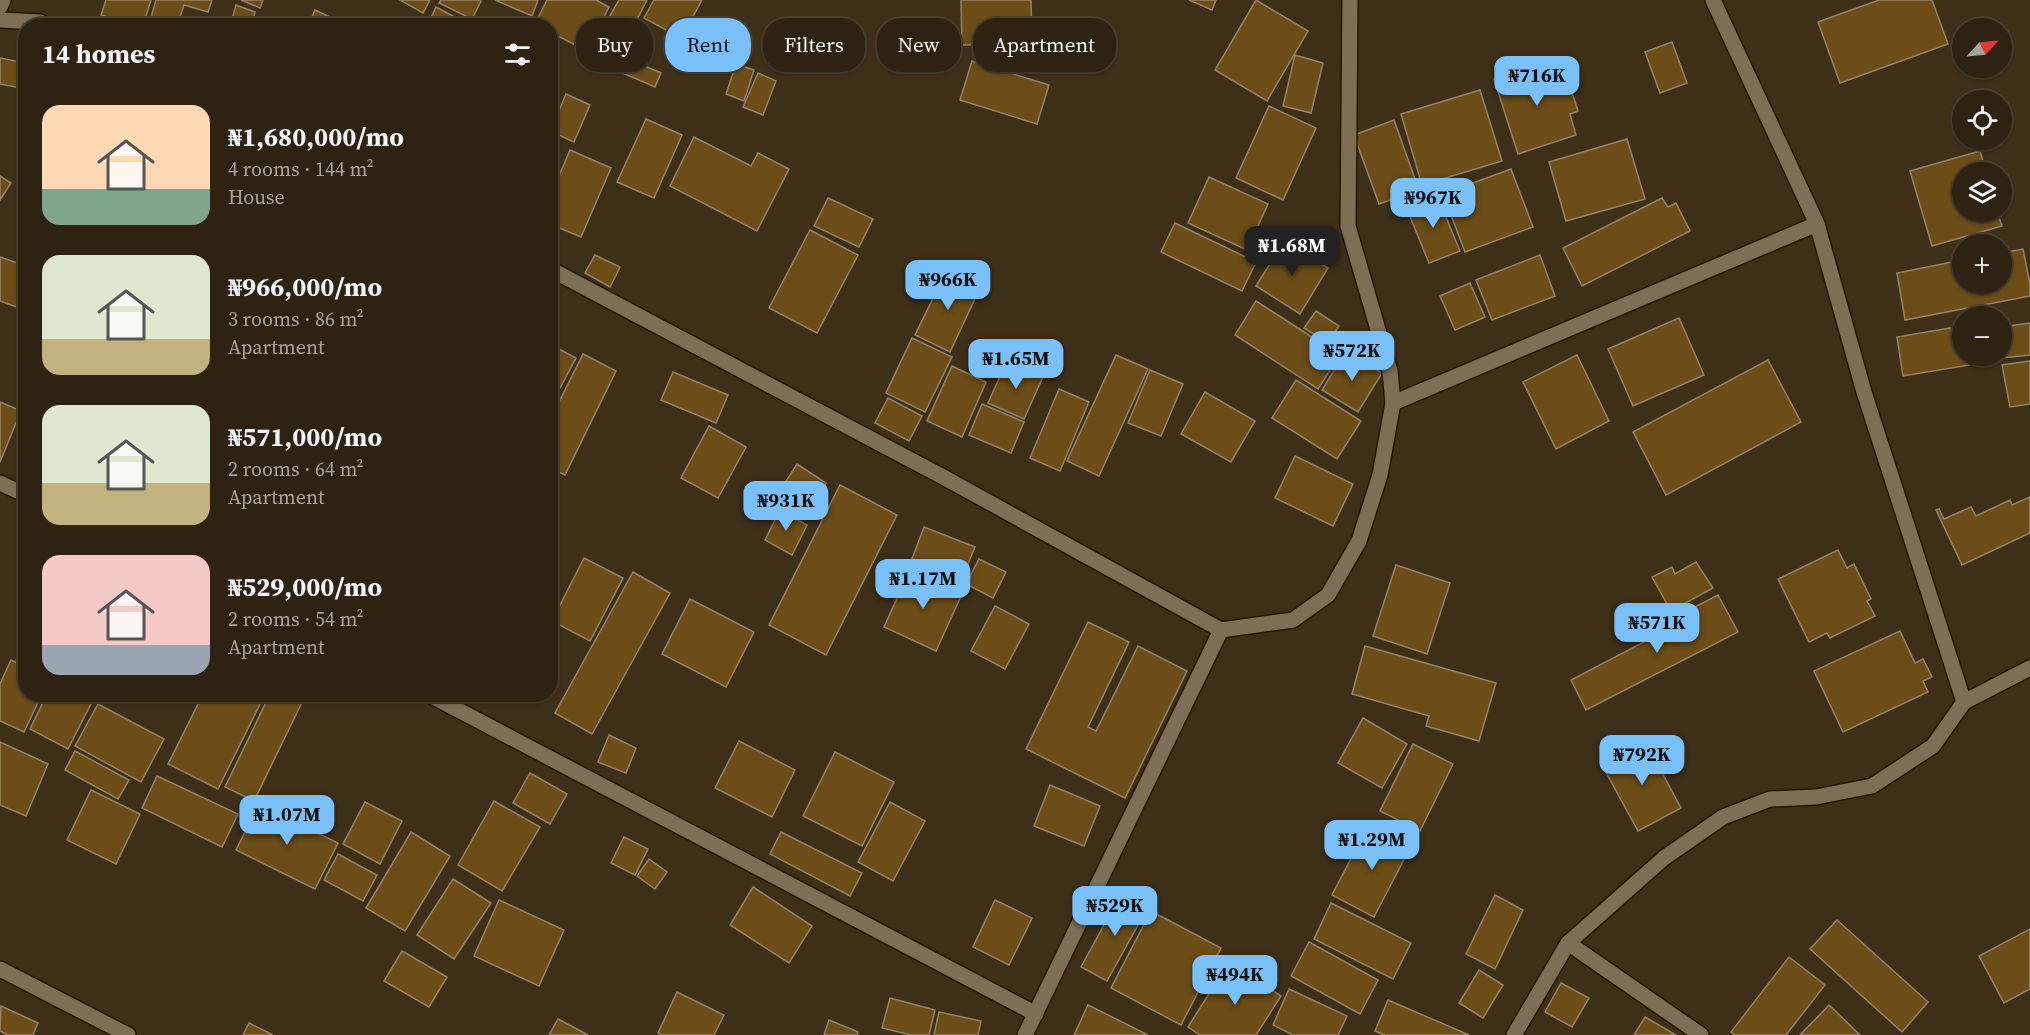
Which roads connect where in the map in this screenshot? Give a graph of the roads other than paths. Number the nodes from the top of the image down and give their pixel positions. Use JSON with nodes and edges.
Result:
{"nodes":[{"id":1,"x":3,"y":0,"type":"edge"},
{"id":2,"x":1350,"y":0,"type":"edge"},
{"id":3,"x":1713,"y":0,"type":"edge"},
{"id":4,"x":0,"y":7,"type":"edge"},
{"id":5,"x":0,"y":20,"type":"edge"},
{"id":6,"x":18,"y":21,"type":"edge"},
{"id":7,"x":1816,"y":224,"type":"junction"},
{"id":8,"x":558,"y":273,"type":"edge"},
{"id":9,"x":1393,"y":403,"type":"junction"},
{"id":10,"x":0,"y":483,"type":"edge"},
{"id":11,"x":18,"y":491,"type":"edge"},
{"id":12,"x":1221,"y":630,"type":"junction"},
{"id":13,"x":2030,"y":668,"type":"edge"},
{"id":14,"x":443,"y":702,"type":"edge"},
{"id":15,"x":1964,"y":702,"type":"junction"},
{"id":16,"x":1568,"y":944,"type":"junction"},
{"id":17,"x":0,"y":969,"type":"edge"},
{"id":18,"x":1036,"y":1014,"type":"junction"},
{"id":19,"x":128,"y":1035,"type":"edge"},
{"id":20,"x":1025,"y":1035,"type":"edge"},
{"id":21,"x":1514,"y":1035,"type":"edge"},
{"id":22,"x":1701,"y":1035,"type":"edge"}],
"edges":[{"from":1,"to":4,"type":"street"},
{"from":2,"to":9,"type":"street"},
{"from":3,"to":7,"type":"street"},
{"from":5,"to":6,"type":"street"},
{"from":7,"to":9,"type":"street"},
{"from":7,"to":15,"type":"street"},
{"from":8,"to":12,"type":"street"},
{"from":9,"to":12,"type":"street"},
{"from":10,"to":11,"type":"street"},
{"from":12,"to":18,"type":"street"},
{"from":13,"to":15,"type":"street"},
{"from":14,"to":18,"type":"street"},
{"from":15,"to":16,"type":"street"},
{"from":16,"to":21,"type":"street"},
{"from":16,"to":22,"type":"street"},
{"from":17,"to":19,"type":"street"},
{"from":18,"to":20,"type":"street"}]}
